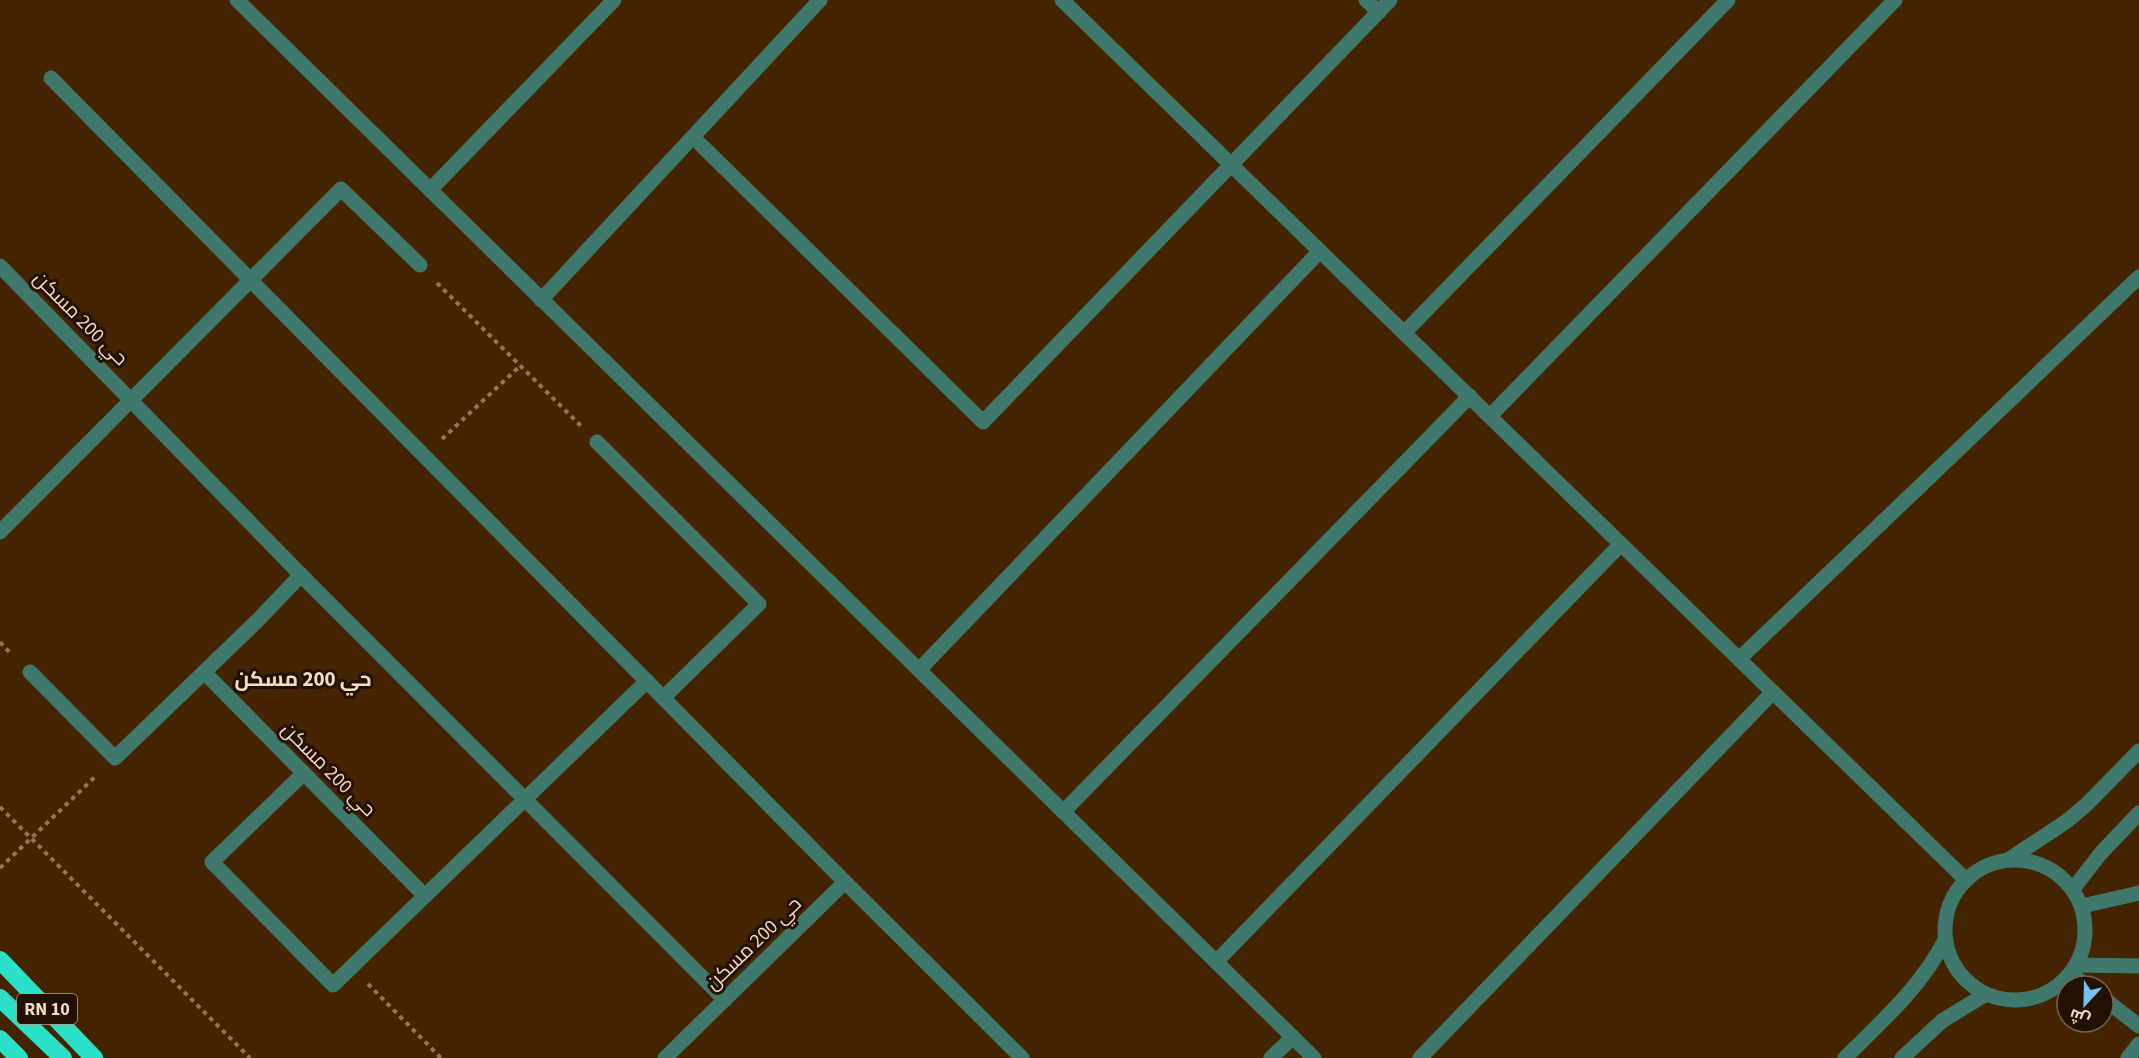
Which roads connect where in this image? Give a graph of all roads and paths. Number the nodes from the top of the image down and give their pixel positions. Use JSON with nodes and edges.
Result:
{"nodes":[{"id":1,"x":237,"y":0,"type":"edge"},
{"id":2,"x":614,"y":0,"type":"edge"},
{"id":3,"x":820,"y":0,"type":"edge"},
{"id":4,"x":1062,"y":0,"type":"edge"},
{"id":5,"x":1366,"y":0,"type":"edge"},
{"id":6,"x":1390,"y":0,"type":"edge"},
{"id":7,"x":1728,"y":0,"type":"edge"},
{"id":8,"x":1894,"y":0,"type":"edge"},
{"id":9,"x":1379,"y":12,"type":"junction"},
{"id":10,"x":51,"y":78,"type":"dead end"},
{"id":11,"x":693,"y":137,"type":"junction"},
{"id":12,"x":1231,"y":164,"type":"junction"},
{"id":13,"x":430,"y":190,"type":"junction"},
{"id":14,"x":1320,"y":251,"type":"junction"},
{"id":15,"x":420,"y":265,"type":"joint"},
{"id":16,"x":0,"y":266,"type":"edge"},
{"id":17,"x":2139,"y":278,"type":"edge"},
{"id":18,"x":249,"y":279,"type":"junction"},
{"id":19,"x":541,"y":300,"type":"junction"},
{"id":20,"x":1404,"y":333,"type":"junction"},
{"id":21,"x":520,"y":366,"type":"junction"},
{"id":22,"x":1470,"y":396,"type":"junction"},
{"id":23,"x":132,"y":399,"type":"junction"},
{"id":24,"x":1490,"y":416,"type":"junction"},
{"id":25,"x":597,"y":442,"type":"joint"},
{"id":26,"x":424,"y":456,"type":"junction"},
{"id":27,"x":0,"y":532,"type":"edge"},
{"id":28,"x":1621,"y":544,"type":"junction"},
{"id":29,"x":301,"y":575,"type":"junction"},
{"id":30,"x":1738,"y":659,"type":"junction"},
{"id":31,"x":919,"y":670,"type":"junction"},
{"id":32,"x":30,"y":672,"type":"dead end"},
{"id":33,"x":204,"y":672,"type":"junction"},
{"id":34,"x":647,"y":681,"type":"junction"},
{"id":35,"x":1773,"y":692,"type":"junction"},
{"id":36,"x":663,"y":698,"type":"junction"},
{"id":37,"x":2139,"y":751,"type":"edge"},
{"id":38,"x":115,"y":758,"type":"junction"},
{"id":39,"x":304,"y":773,"type":"junction"},
{"id":40,"x":526,"y":798,"type":"junction"},
{"id":41,"x":0,"y":807,"type":"edge"},
{"id":42,"x":1063,"y":812,"type":"junction"},
{"id":43,"x":2139,"y":813,"type":"edge"},
{"id":44,"x":31,"y":839,"type":"junction"},
{"id":45,"x":2008,"y":860,"type":"junction"},
{"id":46,"x":0,"y":868,"type":"edge"},
{"id":47,"x":1965,"y":879,"type":"junction"},
{"id":48,"x":845,"y":882,"type":"junction"},
{"id":49,"x":2073,"y":889,"type":"junction"},
{"id":50,"x":2139,"y":893,"type":"edge"},
{"id":51,"x":425,"y":897,"type":"junction"},
{"id":52,"x":2082,"y":906,"type":"junction"},
{"id":53,"x":1945,"y":940,"type":"junction"},
{"id":54,"x":0,"y":960,"type":"edge"},
{"id":55,"x":1216,"y":962,"type":"junction"},
{"id":56,"x":2139,"y":966,"type":"edge"},
{"id":57,"x":352,"y":967,"type":"junction"},
{"id":58,"x":2074,"y":969,"type":"junction"},
{"id":59,"x":2078,"y":974,"type":"edge"},
{"id":60,"x":1986,"y":994,"type":"junction"},
{"id":61,"x":0,"y":998,"type":"edge"},
{"id":62,"x":725,"y":1000,"type":"junction"},
{"id":63,"x":2115,"y":1007,"type":"edge"},
{"id":64,"x":2139,"y":1026,"type":"edge"},
{"id":65,"x":1293,"y":1037,"type":"junction"},
{"id":66,"x":0,"y":1039,"type":"edge"},
{"id":67,"x":2139,"y":1044,"type":"edge"},
{"id":68,"x":19,"y":1058,"type":"edge"},
{"id":69,"x":63,"y":1058,"type":"edge"},
{"id":70,"x":94,"y":1058,"type":"edge"},
{"id":71,"x":250,"y":1058,"type":"edge"},
{"id":72,"x":441,"y":1058,"type":"edge"},
{"id":73,"x":665,"y":1058,"type":"edge"},
{"id":74,"x":1022,"y":1058,"type":"edge"},
{"id":75,"x":1271,"y":1058,"type":"edge"},
{"id":76,"x":1314,"y":1058,"type":"edge"},
{"id":77,"x":1420,"y":1058,"type":"edge"},
{"id":78,"x":1845,"y":1058,"type":"edge"},
{"id":79,"x":1902,"y":1058,"type":"edge"},
{"id":80,"x":2128,"y":1058,"type":"edge"}],
"edges":[{"from":1,"to":13,"type":"street"},
{"from":2,"to":13,"type":"street"},
{"from":3,"to":11,"type":"street"},
{"from":4,"to":12,"type":"street"},
{"from":5,"to":9,"type":"street"},
{"from":6,"to":9,"type":"street"},
{"from":7,"to":20,"type":"street"},
{"from":8,"to":24,"type":"street"},
{"from":9,"to":12,"type":"street"},
{"from":10,"to":18,"type":"street"},
{"from":11,"to":12,"type":"street"},
{"from":11,"to":19,"type":"street"},
{"from":12,"to":14,"type":"street"},
{"from":13,"to":19,"type":"street"},
{"from":14,"to":20,"type":"street"},
{"from":14,"to":31,"type":"street"},
{"from":15,"to":18,"type":"street"},
{"from":15,"to":21,"type":"path"},
{"from":16,"to":23,"type":"street","name":"حي 200 مسكن"},
{"from":17,"to":30,"type":"street"},
{"from":18,"to":23,"type":"street"},
{"from":18,"to":26,"type":"street"},
{"from":19,"to":31,"type":"street"},
{"from":20,"to":22,"type":"street"},
{"from":21,"to":25,"type":"path"},
{"from":21,"to":26,"type":"path"},
{"from":22,"to":24,"type":"street"},
{"from":22,"to":42,"type":"street"},
{"from":23,"to":27,"type":"street"},
{"from":23,"to":29,"type":"street","name":"حي 200 مسكن"},
{"from":24,"to":28,"type":"street"},
{"from":25,"to":36,"type":"street"},
{"from":26,"to":34,"type":"street"},
{"from":28,"to":30,"type":"street"},
{"from":28,"to":55,"type":"street"},
{"from":29,"to":33,"type":"street"},
{"from":29,"to":40,"type":"street","name":"حي 200 مسكن"},
{"from":30,"to":35,"type":"street"},
{"from":31,"to":42,"type":"street"},
{"from":32,"to":38,"type":"street"},
{"from":33,"to":38,"type":"street"},
{"from":33,"to":39,"type":"street","name":"حي 200 مسكن"},
{"from":34,"to":36,"type":"street"},
{"from":34,"to":40,"type":"street"},
{"from":35,"to":47,"type":"street"},
{"from":35,"to":77,"type":"street"},
{"from":36,"to":48,"type":"street"},
{"from":37,"to":45,"type":"street"},
{"from":38,"to":44,"type":"path"},
{"from":39,"to":51,"type":"street","name":"حي 200 مسكن"},
{"from":39,"to":57,"type":"street"},
{"from":40,"to":51,"type":"street"},
{"from":40,"to":62,"type":"street","name":"حي 200 مسكن"},
{"from":41,"to":44,"type":"path"},
{"from":42,"to":55,"type":"street"},
{"from":43,"to":49,"type":"street"},
{"from":44,"to":46,"type":"path"},
{"from":44,"to":71,"type":"path"},
{"from":45,"to":47,"type":"street"},
{"from":45,"to":49,"type":"street"},
{"from":47,"to":53,"type":"street"},
{"from":48,"to":62,"type":"street","name":"حي 200 مسكن"},
{"from":48,"to":74,"type":"street"},
{"from":49,"to":52,"type":"street"},
{"from":50,"to":52,"type":"street"},
{"from":51,"to":57,"type":"street"},
{"from":52,"to":58,"type":"street"},
{"from":53,"to":60,"type":"street"},
{"from":53,"to":78,"type":"street"},
{"from":54,"to":70,"type":"highway","number":"RN 10"},
{"from":55,"to":65,"type":"street"},
{"from":56,"to":58,"type":"street"},
{"from":57,"to":72,"type":"path"},
{"from":58,"to":59,"type":"street"},
{"from":58,"to":60,"type":"street"},
{"from":60,"to":79,"type":"street"},
{"from":61,"to":69,"type":"highway","number":"RN 10"},
{"from":62,"to":73,"type":"street","name":"حي 200 مسكن"},
{"from":63,"to":64,"type":"street"},
{"from":65,"to":75,"type":"street"},
{"from":65,"to":76,"type":"street"},
{"from":66,"to":68,"type":"highway","number":"RN 10"},
{"from":67,"to":80,"type":"street"}]}
